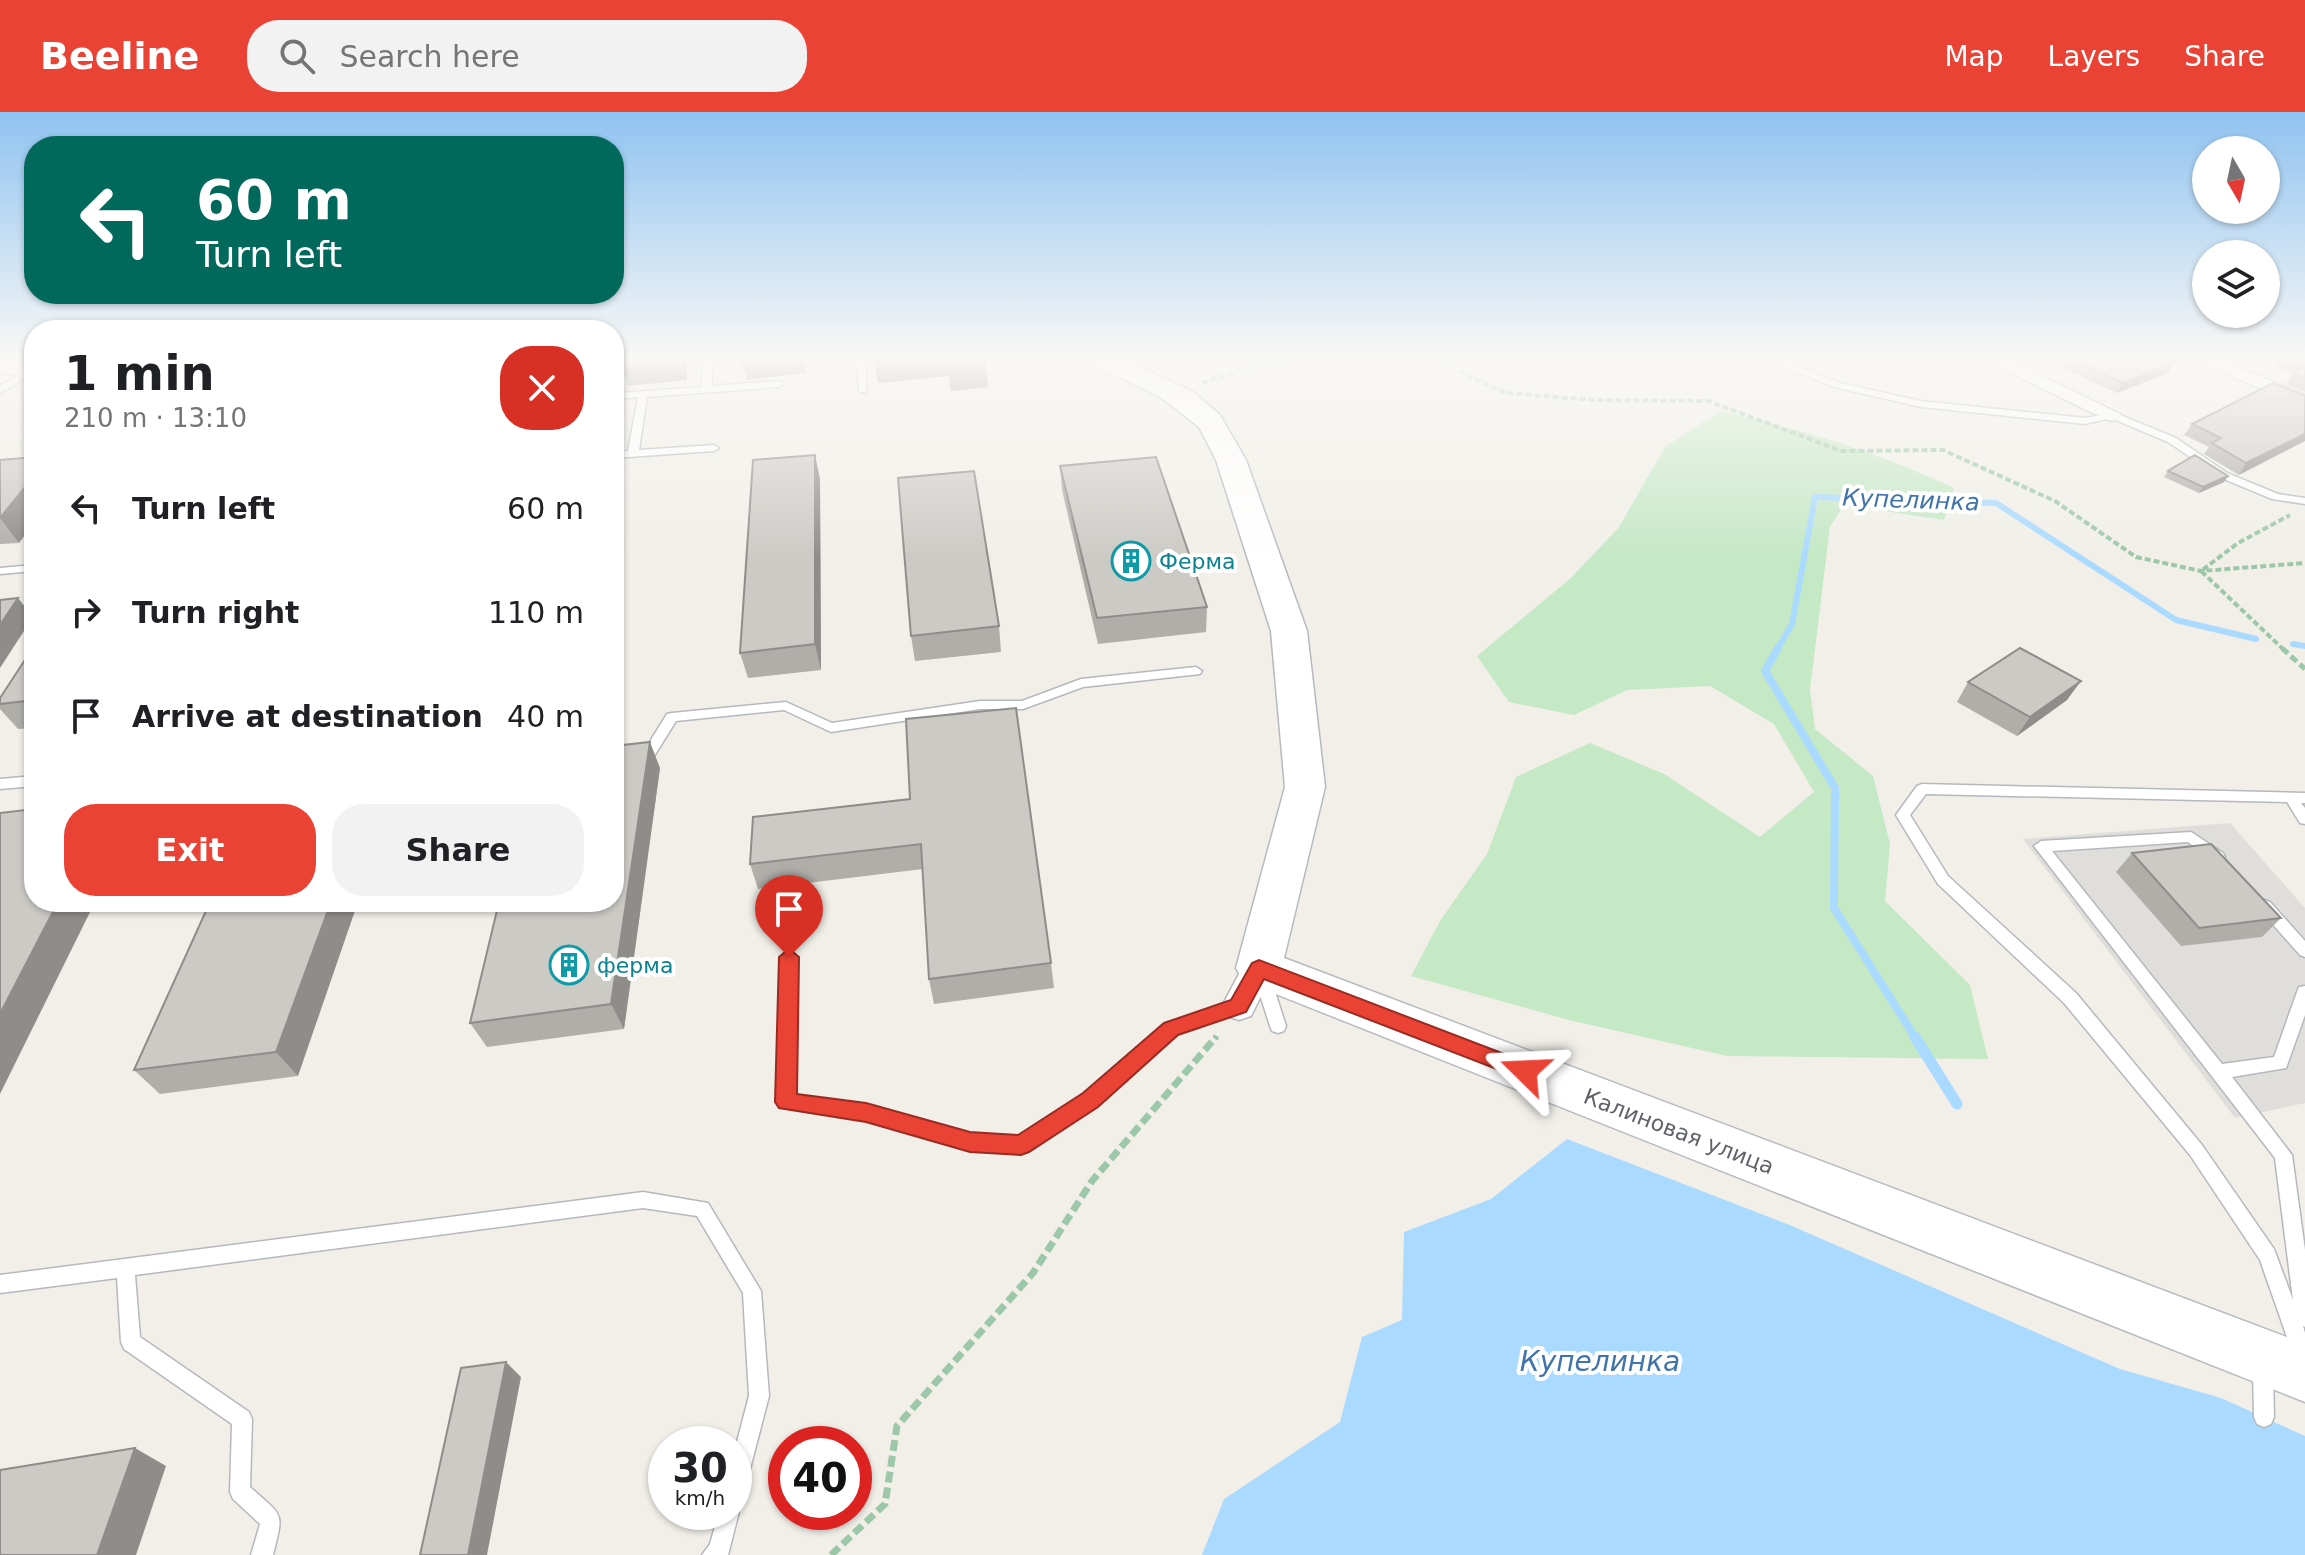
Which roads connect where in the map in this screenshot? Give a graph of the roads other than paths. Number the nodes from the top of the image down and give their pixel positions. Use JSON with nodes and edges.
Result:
{"nodes":[{"id":1,"x":638,"y":423,"type":"edge"},
{"id":2,"x":1211,"y":423,"type":"edge"},
{"id":3,"x":2132,"y":423,"type":"edge"},
{"id":4,"x":714,"y":448,"type":"dead end"},
{"id":5,"x":624,"y":454,"type":"edge"},
{"id":6,"x":633,"y":454,"type":"junction"},
{"id":7,"x":2305,"y":501,"type":"edge"},
{"id":8,"x":24,"y":569,"type":"edge"},
{"id":9,"x":0,"y":571,"type":"edge"},
{"id":10,"x":1196,"y":671,"type":"dead end"},
{"id":11,"x":624,"y":757,"type":"edge"},
{"id":12,"x":24,"y":782,"type":"edge"},
{"id":13,"x":0,"y":784,"type":"edge"},
{"id":14,"x":2299,"y":799,"type":"edge"},
{"id":15,"x":2305,"y":819,"type":"edge"},
{"id":16,"x":2228,"y":863,"type":"edge"},
{"id":17,"x":2257,"y":896,"type":"edge"},
{"id":18,"x":2305,"y":951,"type":"edge"},
{"id":19,"x":789,"y":957,"type":"dead end"},
{"id":20,"x":1249,"y":987,"type":"junction"},
{"id":21,"x":2305,"y":992,"type":"edge"},
{"id":22,"x":1278,"y":1026,"type":"dead end"},
{"id":23,"x":2216,"y":1072,"type":"junction"},
{"id":24,"x":125,"y":1268,"type":"junction"},
{"id":25,"x":0,"y":1284,"type":"edge"},
{"id":26,"x":2305,"y":1318,"type":"edge"},
{"id":27,"x":2284,"y":1358,"type":"edge"},
{"id":28,"x":2305,"y":1373,"type":"edge"},
{"id":29,"x":2264,"y":1417,"type":"dead end"},
{"id":30,"x":751,"y":1426,"type":"edge"},
{"id":31,"x":724,"y":1530,"type":"edge"},
{"id":32,"x":262,"y":1555,"type":"edge"},
{"id":33,"x":713,"y":1555,"type":"edge"}],
"edges":[{"from":1,"to":6,"type":"lane"},
{"from":2,"to":20,"type":"street"},
{"from":3,"to":7,"type":"lane"},
{"from":4,"to":6,"type":"lane"},
{"from":5,"to":6,"type":"lane"},
{"from":8,"to":9,"type":"lane"},
{"from":10,"to":11,"type":"lane"},
{"from":12,"to":13,"type":"lane"},
{"from":14,"to":15,"type":"lane"},
{"from":14,"to":27,"type":"lane"},
{"from":16,"to":23,"type":"lane"},
{"from":17,"to":18,"type":"lane"},
{"from":19,"to":20,"type":"lane"},
{"from":20,"to":22,"type":"lane"},
{"from":20,"to":27,"type":"street","name":"Калиновая улица"},
{"from":21,"to":23,"type":"lane"},
{"from":23,"to":26,"type":"lane"},
{"from":24,"to":25,"type":"lane"},
{"from":24,"to":30,"type":"lane"},
{"from":24,"to":32,"type":"lane"},
{"from":27,"to":28,"type":"street","name":"Калиновая улица"},
{"from":27,"to":29,"type":"lane"},
{"from":31,"to":33,"type":"lane"}]}
